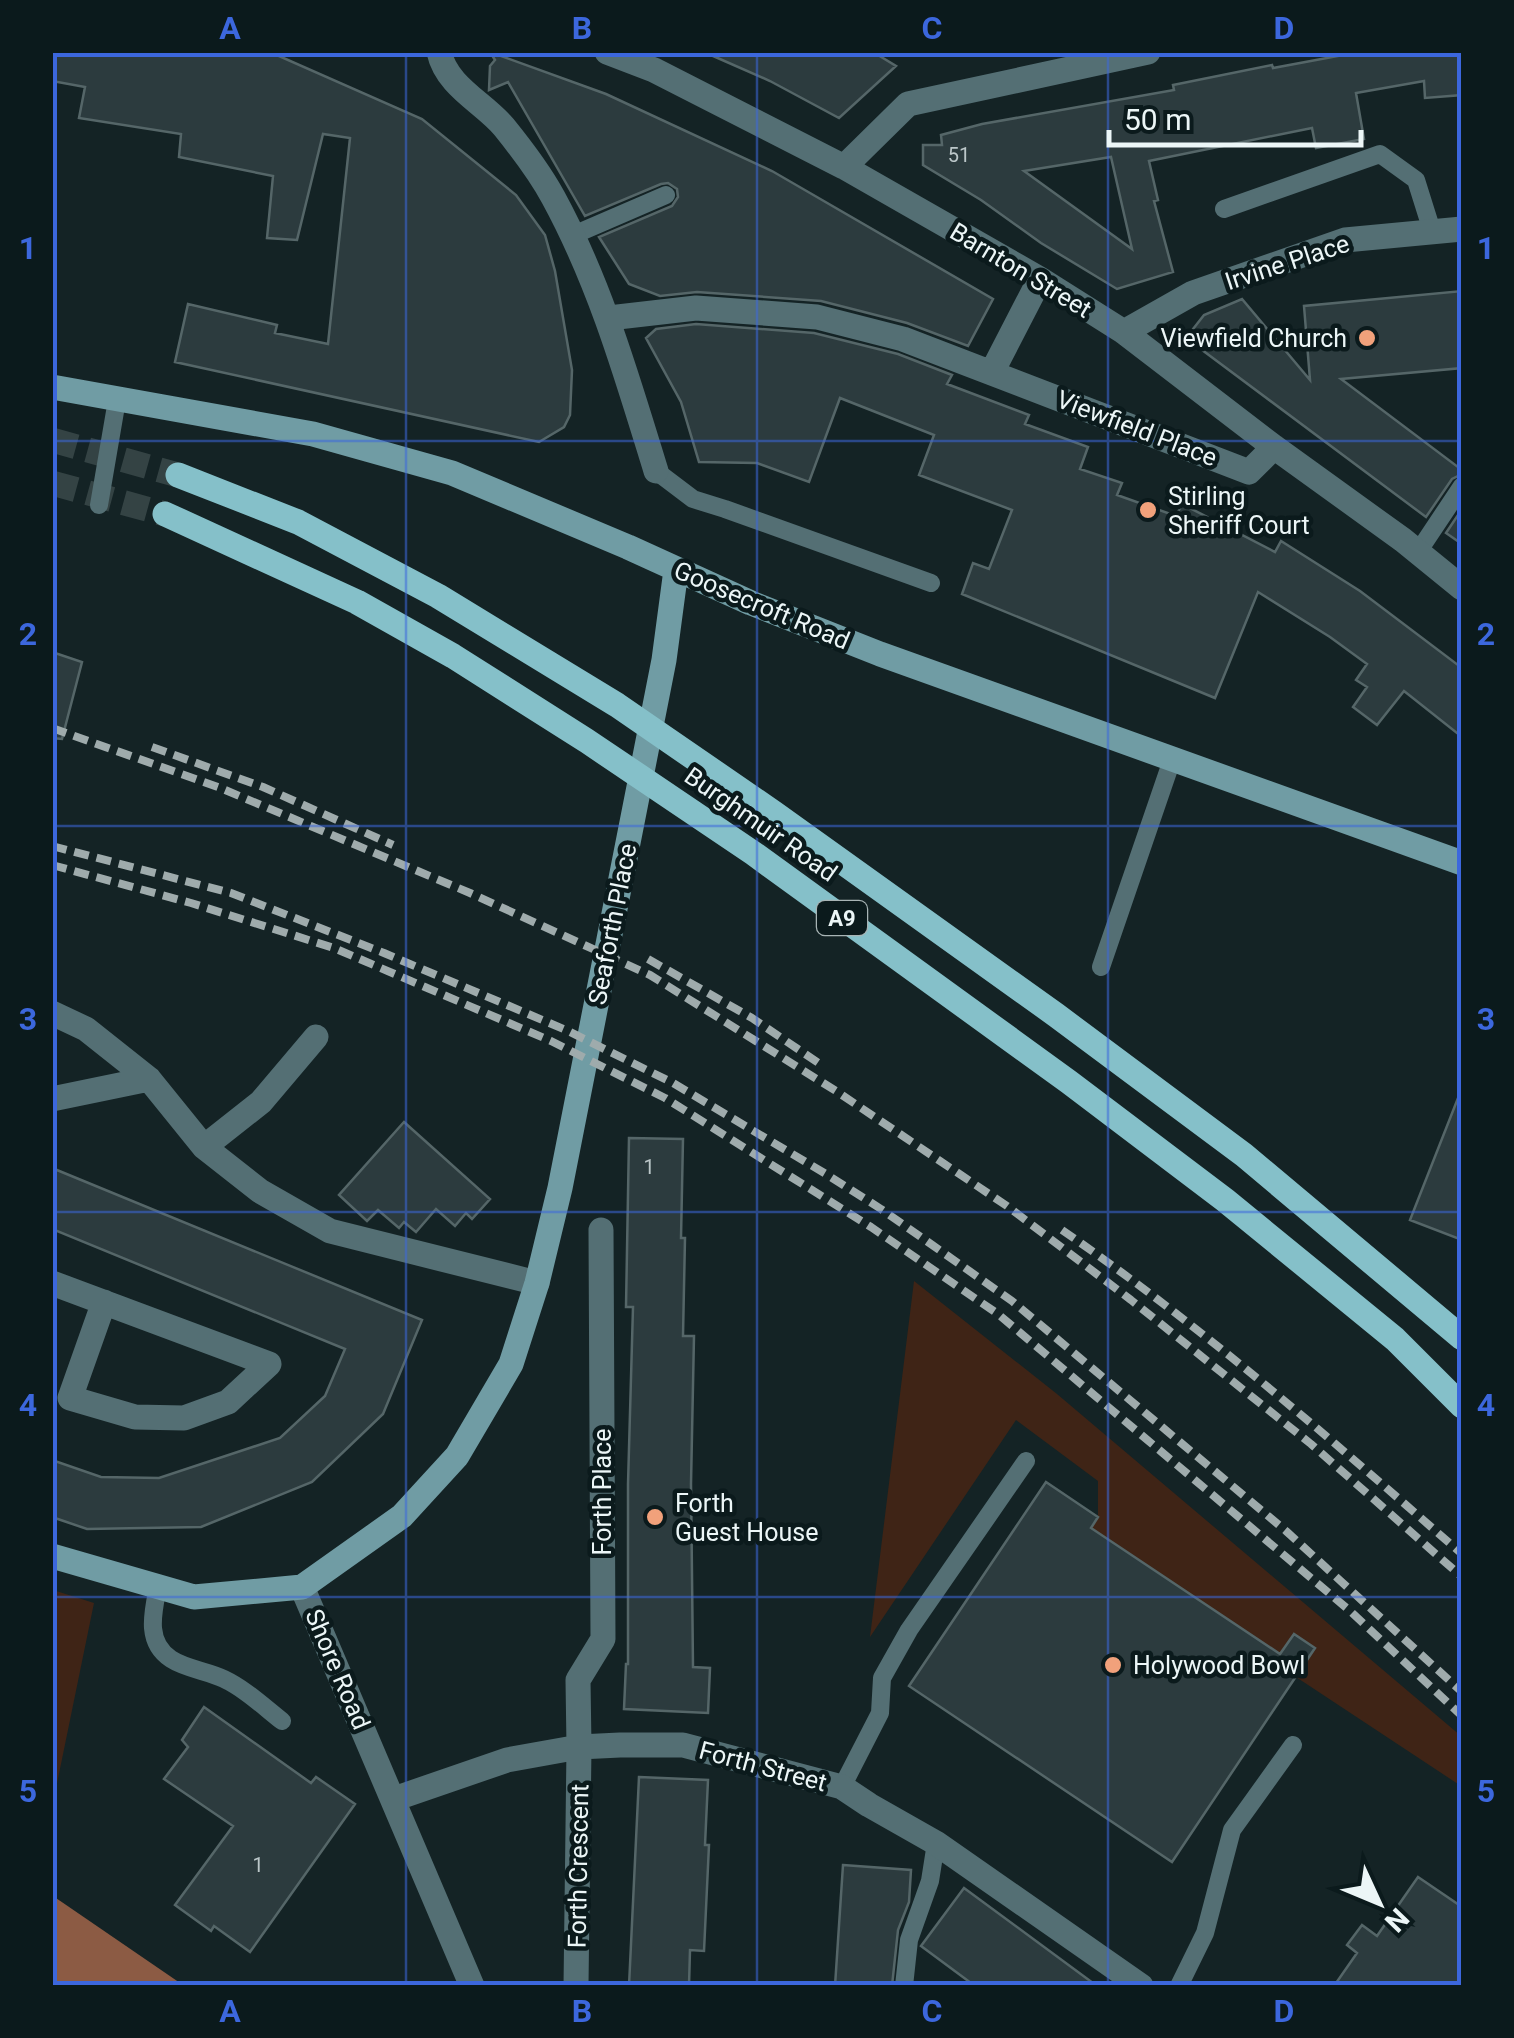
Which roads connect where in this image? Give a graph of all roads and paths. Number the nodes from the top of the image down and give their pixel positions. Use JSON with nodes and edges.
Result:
{"nodes":[{"id":1,"x":440,"y":52,"type":"edge"},
{"id":2,"x":607,"y":52,"type":"edge"},
{"id":3,"x":1148,"y":52,"type":"edge"},
{"id":4,"x":844,"y":167,"type":"junction"},
{"id":5,"x":666,"y":195,"type":"dead end"},
{"id":6,"x":1224,"y":209,"type":"dead end"},
{"id":7,"x":1462,"y":228,"type":"edge"},
{"id":8,"x":1432,"y":231,"type":"junction"},
{"id":9,"x":571,"y":236,"type":"junction"},
{"id":10,"x":1040,"y":280,"type":"junction"},
{"id":11,"x":608,"y":318,"type":"junction"},
{"id":12,"x":1124,"y":332,"type":"junction"},
{"id":13,"x":992,"y":372,"type":"junction"},
{"id":14,"x":52,"y":388,"type":"edge"},
{"id":15,"x":117,"y":400,"type":"junction"},
{"id":16,"x":1274,"y":447,"type":"junction"},
{"id":17,"x":656,"y":471,"type":"joint"},
{"id":18,"x":178,"y":475,"type":"tunnel mouth"},
{"id":19,"x":1462,"y":486,"type":"edge"},
{"id":20,"x":99,"y":505,"type":"dead end"},
{"id":21,"x":165,"y":514,"type":"tunnel mouth"},
{"id":22,"x":1410,"y":546,"type":"junction"},
{"id":23,"x":676,"y":570,"type":"junction"},
{"id":24,"x":931,"y":583,"type":"dead end"},
{"id":25,"x":1462,"y":588,"type":"edge"},
{"id":26,"x":1173,"y":757,"type":"junction"},
{"id":27,"x":1462,"y":862,"type":"edge"},
{"id":28,"x":1101,"y":967,"type":"dead end"},
{"id":29,"x":52,"y":1014,"type":"edge"},
{"id":30,"x":316,"y":1038,"type":"dead end"},
{"id":31,"x":148,"y":1079,"type":"junction"},
{"id":32,"x":52,"y":1100,"type":"edge"},
{"id":33,"x":204,"y":1146,"type":"junction"},
{"id":34,"x":560,"y":1188,"type":"joint"},
{"id":35,"x":602,"y":1230,"type":"dead end"},
{"id":36,"x":52,"y":1283,"type":"edge"},
{"id":37,"x":536,"y":1283,"type":"junction"},
{"id":38,"x":104,"y":1302,"type":"junction"},
{"id":39,"x":1462,"y":1338,"type":"edge"},
{"id":40,"x":1462,"y":1406,"type":"edge"},
{"id":41,"x":1026,"y":1461,"type":"dead end"},
{"id":42,"x":52,"y":1556,"type":"edge"},
{"id":43,"x":158,"y":1586,"type":"junction"},
{"id":44,"x":302,"y":1587,"type":"junction"},
{"id":45,"x":282,"y":1721,"type":"dead end"},
{"id":46,"x":1294,"y":1745,"type":"dead end"},
{"id":47,"x":579,"y":1748,"type":"junction"},
{"id":48,"x":842,"y":1787,"type":"junction"},
{"id":49,"x":394,"y":1799,"type":"junction"},
{"id":50,"x":936,"y":1843,"type":"junction"},
{"id":51,"x":472,"y":1986,"type":"edge"},
{"id":52,"x":576,"y":1986,"type":"edge"},
{"id":53,"x":904,"y":1986,"type":"edge"},
{"id":54,"x":1140,"y":1986,"type":"edge"},
{"id":55,"x":1179,"y":1986,"type":"edge"}],
"edges":[{"from":1,"to":9,"type":"street"},
{"from":2,"to":4,"type":"street","name":"Barnton Street"},
{"from":3,"to":4,"type":"street"},
{"from":4,"to":10,"type":"street","name":"Barnton Street"},
{"from":5,"to":9,"type":"lane"},
{"from":6,"to":8,"type":"lane"},
{"from":7,"to":8,"type":"street","name":"Irvine Place"},
{"from":8,"to":12,"type":"street","name":"Irvine Place"},
{"from":9,"to":11,"type":"street"},
{"from":10,"to":12,"type":"street","name":"Barnton Street"},
{"from":10,"to":13,"type":"street"},
{"from":11,"to":13,"type":"street","name":"Viewfield Place"},
{"from":11,"to":17,"type":"street"},
{"from":12,"to":16,"type":"street","name":"Barnton Street"},
{"from":13,"to":16,"type":"street","name":"Viewfield Place"},
{"from":14,"to":15,"type":"main road","name":"Goosecroft Road"},
{"from":15,"to":20,"type":"lane"},
{"from":15,"to":23,"type":"main road","name":"Goosecroft Road"},
{"from":16,"to":22,"type":"street","name":"Barnton Street"},
{"from":17,"to":24,"type":"lane"},
{"from":18,"to":39,"type":"main road","name":"Burghmuir Road","number":"A9"},
{"from":19,"to":22,"type":"lane"},
{"from":21,"to":40,"type":"main road","name":"Burghmuir Road","number":"A9"},
{"from":22,"to":25,"type":"street","name":"Barnton Street"},
{"from":23,"to":26,"type":"main road","name":"Goosecroft Road"},
{"from":23,"to":34,"type":"main road","name":"Seaforth Place"},
{"from":26,"to":27,"type":"main road","name":"Goosecroft Road"},
{"from":26,"to":28,"type":"lane"},
{"from":29,"to":31,"type":"street"},
{"from":30,"to":33,"type":"street"},
{"from":31,"to":32,"type":"street"},
{"from":31,"to":33,"type":"street"},
{"from":33,"to":37,"type":"street"},
{"from":34,"to":37,"type":"main road","name":"Shore Road"},
{"from":35,"to":47,"type":"street","name":"Forth Place"},
{"from":36,"to":38,"type":"street"},
{"from":37,"to":44,"type":"main road","name":"Shore Road"},
{"from":38,"to":38,"type":"street"},
{"from":41,"to":48,"type":"lane"},
{"from":42,"to":43,"type":"main road"},
{"from":43,"to":44,"type":"main road"},
{"from":43,"to":45,"type":"lane"},
{"from":44,"to":49,"type":"street","name":"Shore Road"},
{"from":46,"to":55,"type":"lane"},
{"from":47,"to":48,"type":"street","name":"Forth Street"},
{"from":47,"to":49,"type":"street","name":"Forth Street"},
{"from":47,"to":52,"type":"street","name":"Forth Crescent"},
{"from":48,"to":50,"type":"street","name":"Forth Street"},
{"from":49,"to":51,"type":"street","name":"Shore Road"},
{"from":50,"to":53,"type":"lane"},
{"from":50,"to":54,"type":"street","name":"Forth Street"}]}
